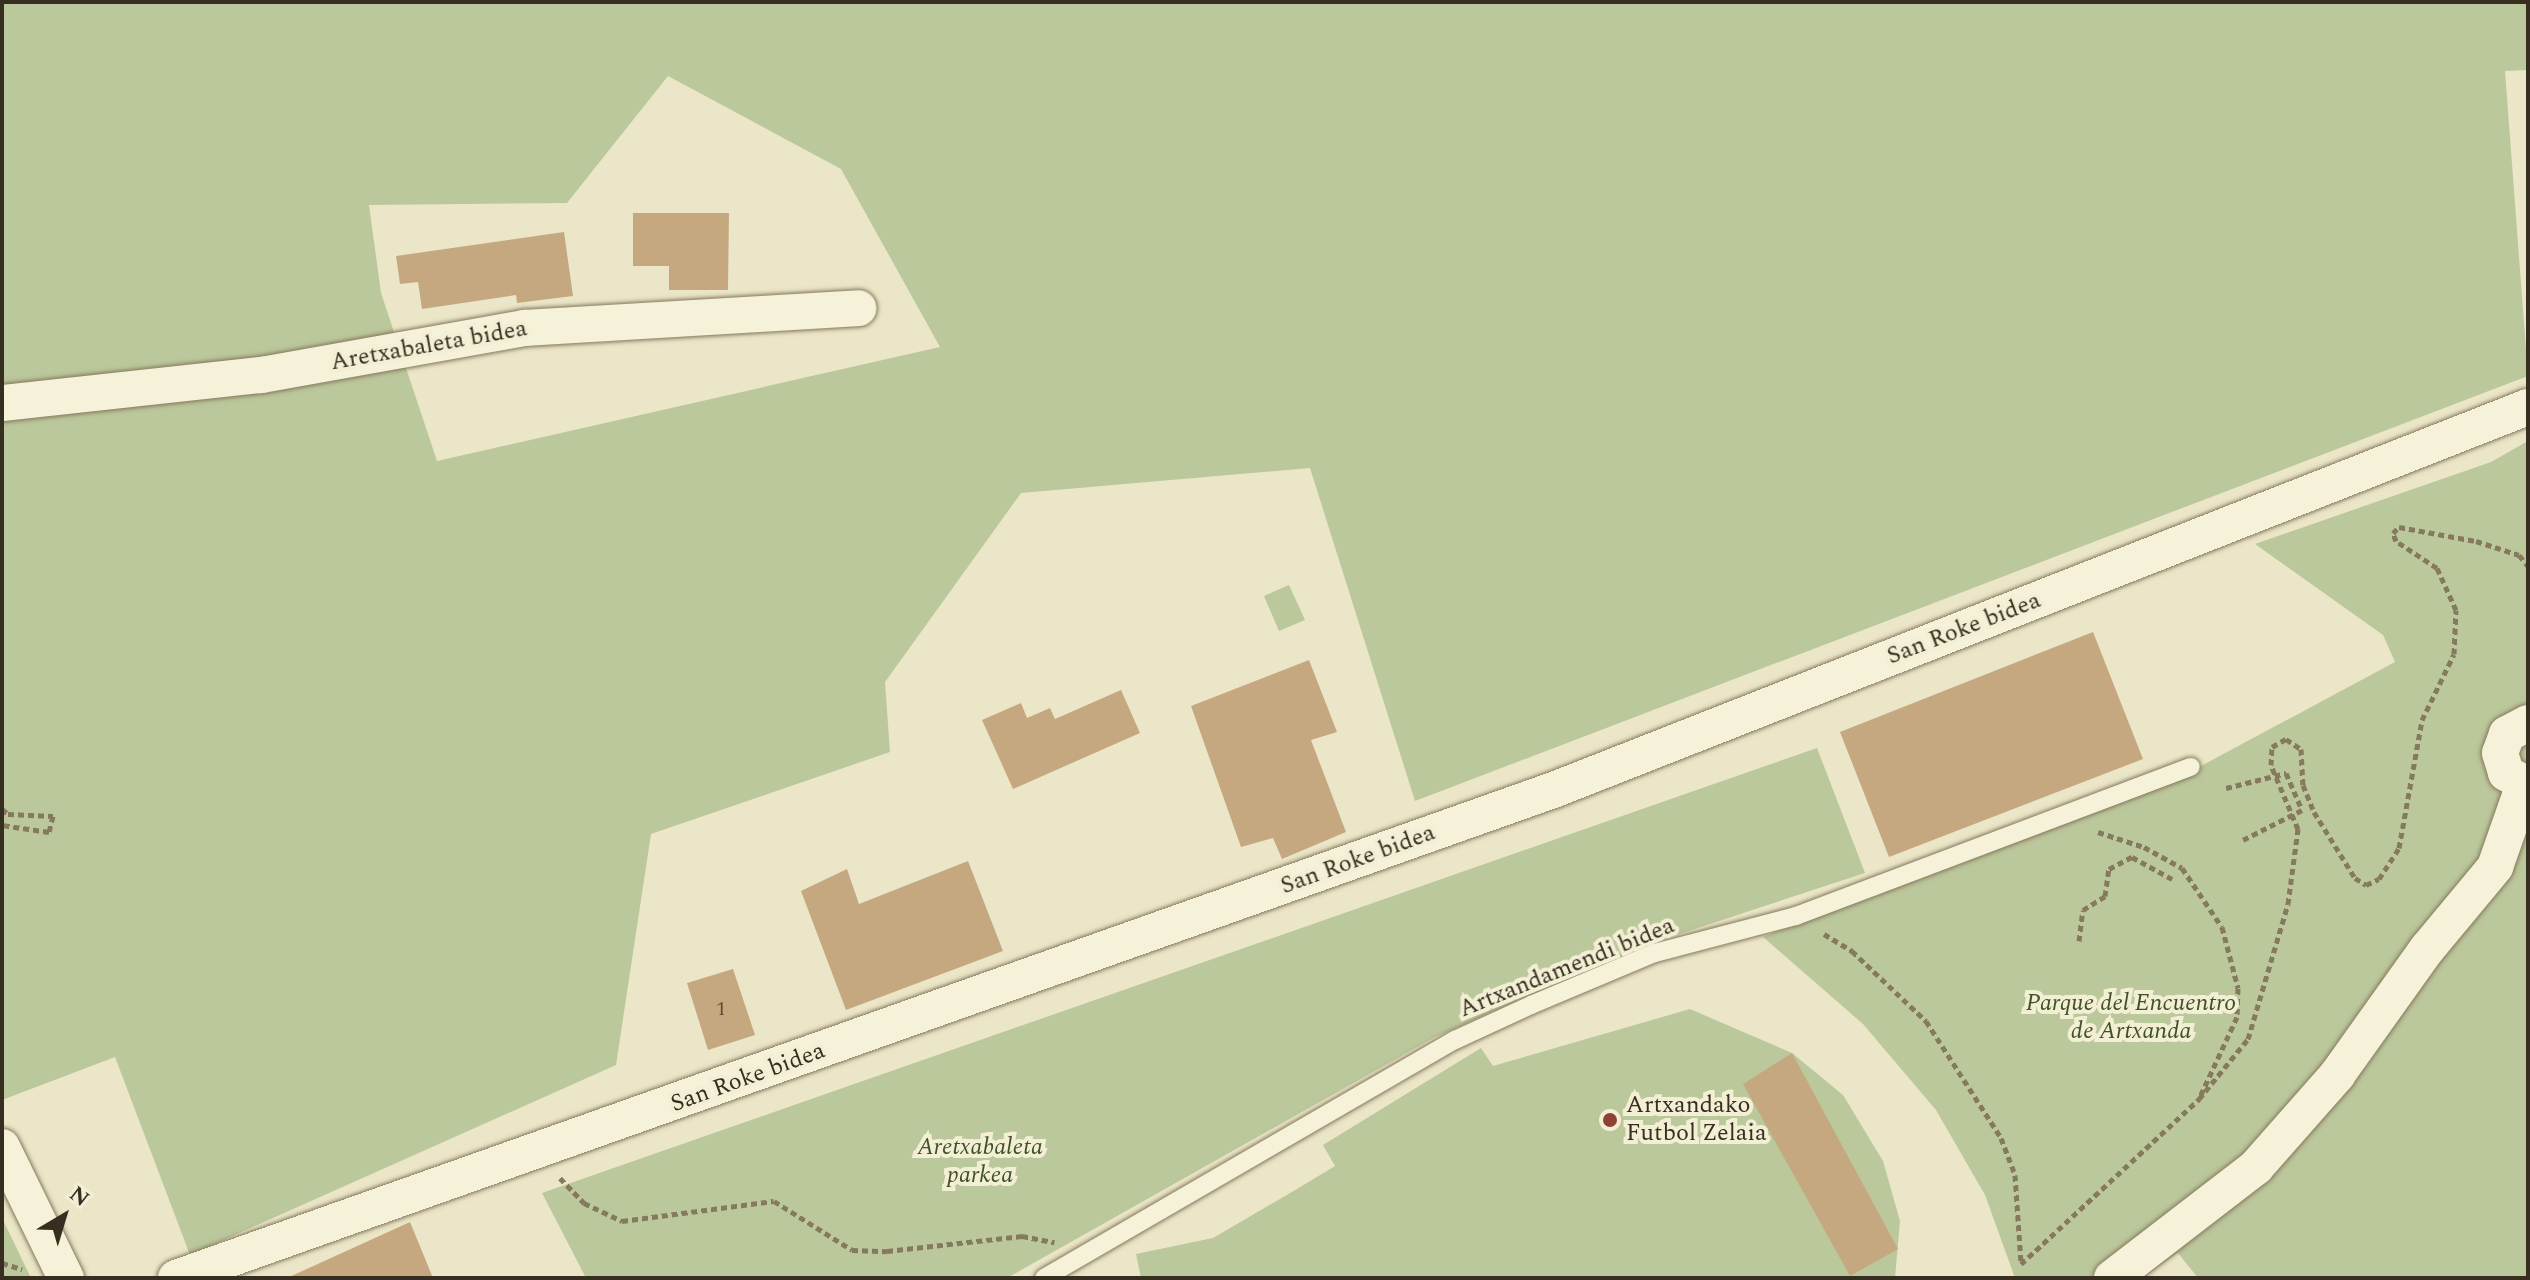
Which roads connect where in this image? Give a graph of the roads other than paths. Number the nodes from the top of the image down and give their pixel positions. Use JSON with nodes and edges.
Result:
{"nodes":[{"id":1,"x":858,"y":308,"type":"dead end"},
{"id":2,"x":2,"y":403,"type":"edge"},
{"id":3,"x":2528,"y":407,"type":"edge"},
{"id":4,"x":2528,"y":723,"type":"edge"},
{"id":5,"x":2191,"y":767,"type":"dead end"},
{"id":6,"x":2526,"y":785,"type":"edge"},
{"id":7,"x":2,"y":1147,"type":"edge"},
{"id":8,"x":66,"y":1278,"type":"edge"},
{"id":9,"x":176,"y":1278,"type":"edge"},
{"id":10,"x":1044,"y":1278,"type":"edge"},
{"id":11,"x":2112,"y":1278,"type":"edge"}],
"edges":[{"from":1,"to":2,"type":"street","name":"Aretxabaleta bidea"},
{"from":3,"to":9,"type":"street","name":"San Roke bidea"},
{"from":4,"to":6,"type":"street"},
{"from":5,"to":10,"type":"lane","name":"Artxandamendi bidea"},
{"from":6,"to":11,"type":"street"},
{"from":7,"to":8,"type":"street"}]}
